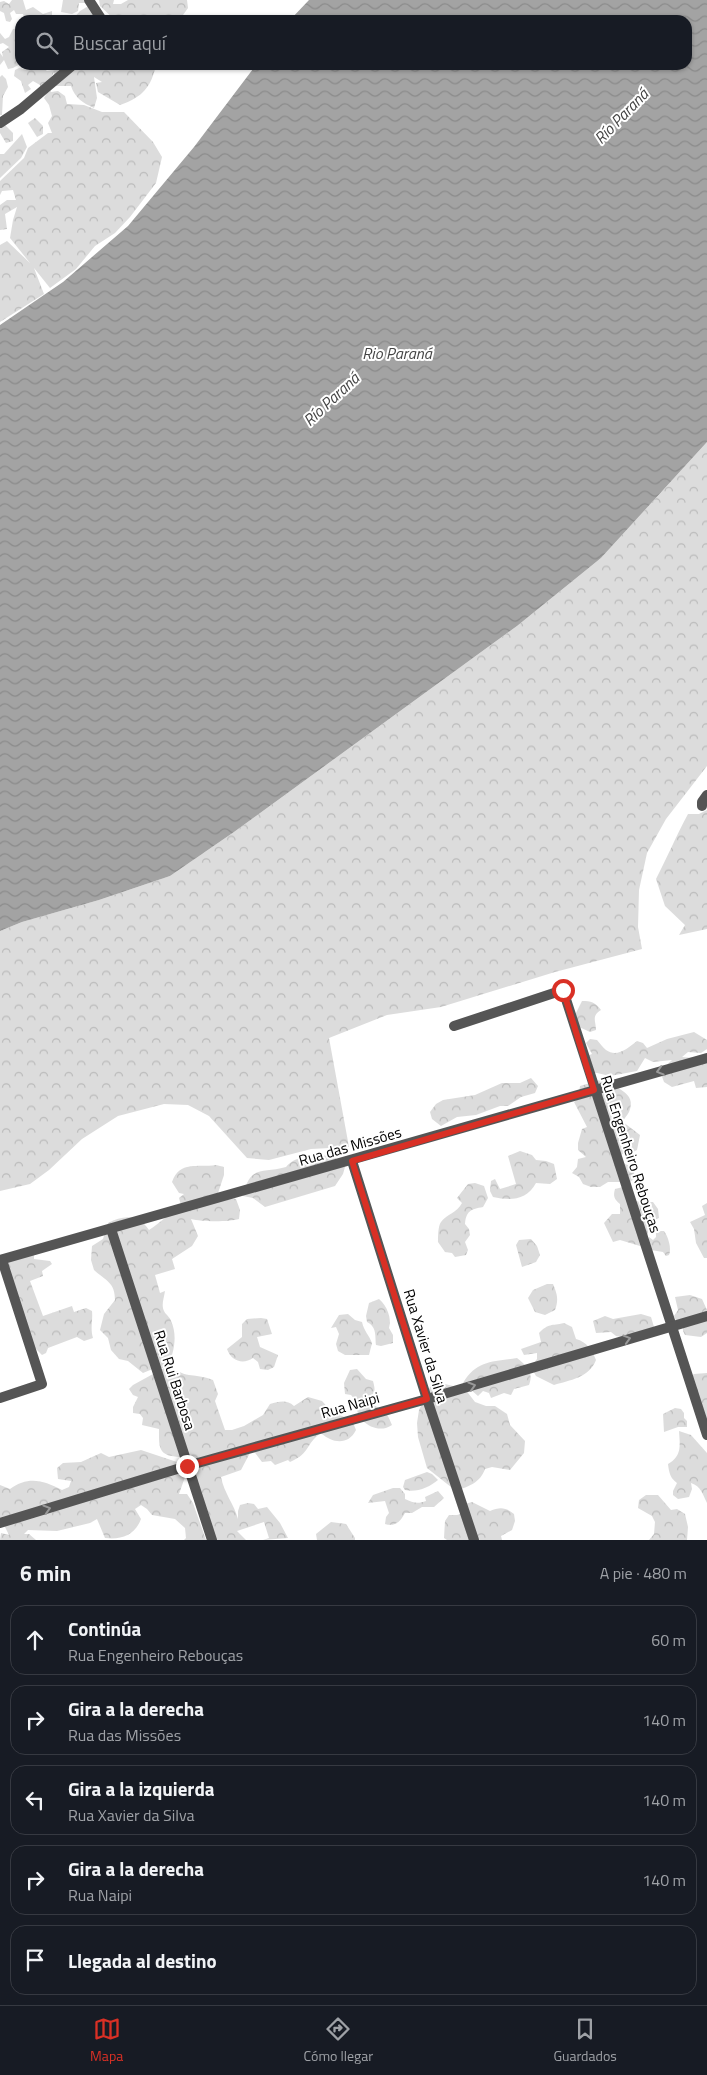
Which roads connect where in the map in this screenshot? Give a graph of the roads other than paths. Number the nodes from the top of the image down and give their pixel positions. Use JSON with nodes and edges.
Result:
{"nodes":[{"id":1,"x":89,"y":0,"type":"edge"},
{"id":2,"x":99,"y":15,"type":"edge"},
{"id":3,"x":67,"y":70,"type":"edge"},
{"id":4,"x":0,"y":123,"type":"edge"},
{"id":5,"x":707,"y":795,"type":"edge"},
{"id":6,"x":707,"y":804,"type":"edge"},
{"id":7,"x":454,"y":1026,"type":"dead end"},
{"id":8,"x":707,"y":1058,"type":"edge"},
{"id":9,"x":594,"y":1090,"type":"junction"},
{"id":10,"x":352,"y":1161,"type":"junction"},
{"id":11,"x":111,"y":1229,"type":"junction"},
{"id":12,"x":1,"y":1260,"type":"edge"},
{"id":13,"x":707,"y":1316,"type":"edge"},
{"id":14,"x":672,"y":1326,"type":"junction"},
{"id":15,"x":0,"y":1398,"type":"edge"},
{"id":16,"x":427,"y":1399,"type":"junction"},
{"id":17,"x":707,"y":1436,"type":"edge"},
{"id":18,"x":187,"y":1466,"type":"junction"},
{"id":19,"x":0,"y":1523,"type":"edge"},
{"id":20,"x":212,"y":1540,"type":"edge"},
{"id":21,"x":474,"y":1540,"type":"edge"}],
"edges":[{"from":1,"to":2,"type":"street"},
{"from":3,"to":4,"type":"street"},
{"from":5,"to":6,"type":"street"},
{"from":7,"to":9,"type":"street","name":"Rua Engenheiro Rebouças"},
{"from":8,"to":9,"type":"street","name":"Rua das Missões","one_way":true},
{"from":9,"to":10,"type":"street","name":"Rua das Missões"},
{"from":9,"to":14,"type":"street","name":"Rua Engenheiro Rebouças"},
{"from":10,"to":11,"type":"street","name":"Rua das Missões"},
{"from":10,"to":16,"type":"street","name":"Rua Xavier da Silva"},
{"from":11,"to":12,"type":"street","name":"Rua das Missões"},
{"from":11,"to":18,"type":"street","name":"Rua Rui Barbosa"},
{"from":12,"to":15,"type":"street"},
{"from":13,"to":14,"type":"street","name":"Rua Naipi"},
{"from":16,"to":14,"type":"street","name":"Rua Naipi","one_way":true},
{"from":14,"to":17,"type":"street","name":"Rua Engenheiro Rebouças"},
{"from":16,"to":18,"type":"street","name":"Rua Naipi"},
{"from":16,"to":21,"type":"street","name":"Rua Xavier da Silva"},
{"from":19,"to":18,"type":"street","name":"Rua Naipi","one_way":true},
{"from":18,"to":20,"type":"street","name":"Rua Rui Barbosa"}]}
